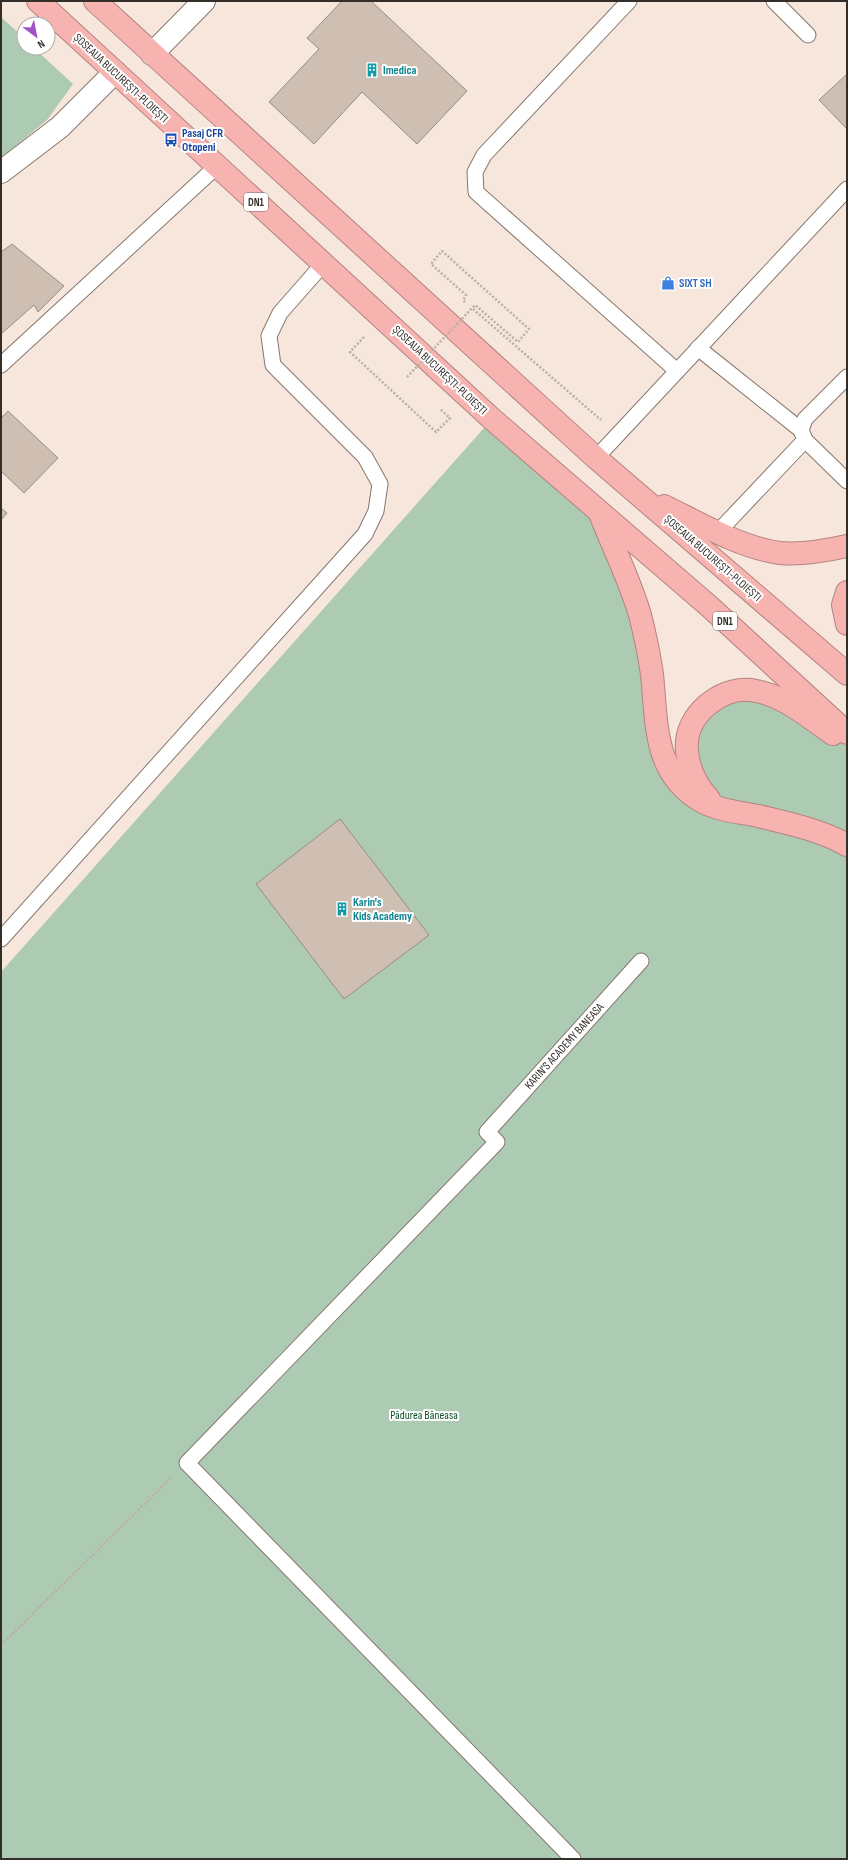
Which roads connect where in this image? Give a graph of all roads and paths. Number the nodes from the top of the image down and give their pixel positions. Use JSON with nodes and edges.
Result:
{"nodes":[{"id":1,"x":38,"y":1,"type":"edge"},
{"id":2,"x":95,"y":1,"type":"edge"},
{"id":3,"x":204,"y":1,"type":"edge"},
{"id":4,"x":629,"y":1,"type":"edge"},
{"id":5,"x":774,"y":1,"type":"edge"},
{"id":6,"x":808,"y":35,"type":"dead end"},
{"id":7,"x":152,"y":54,"type":"junction"},
{"id":8,"x":115,"y":72,"type":"junction"},
{"id":9,"x":217,"y":166,"type":"junction"},
{"id":10,"x":1,"y":172,"type":"edge"},
{"id":11,"x":847,"y":189,"type":"edge"},
{"id":12,"x":324,"y":263,"type":"junction"},
{"id":13,"x":369,"y":342,"type":"dead end"},
{"id":14,"x":698,"y":348,"type":"junction"},
{"id":15,"x":1,"y":364,"type":"edge"},
{"id":16,"x":677,"y":371,"type":"junction"},
{"id":17,"x":847,"y":377,"type":"edge"},
{"id":18,"x":412,"y":382,"type":"dead end"},
{"id":19,"x":439,"y":408,"type":"dead end"},
{"id":20,"x":618,"y":434,"type":"junction"},
{"id":21,"x":803,"y":435,"type":"junction"},
{"id":22,"x":596,"y":458,"type":"junction"},
{"id":23,"x":847,"y":481,"type":"edge"},
{"id":24,"x":636,"y":493,"type":"junction"},
{"id":25,"x":600,"y":513,"type":"junction"},
{"id":26,"x":718,"y":532,"type":"junction"},
{"id":27,"x":847,"y":546,"type":"edge"},
{"id":28,"x":847,"y":592,"type":"edge"},
{"id":29,"x":847,"y":624,"type":"edge"},
{"id":30,"x":847,"y":674,"type":"edge"},
{"id":31,"x":847,"y":732,"type":"edge"},
{"id":32,"x":847,"y":743,"type":"edge"},
{"id":33,"x":716,"y":808,"type":"junction"},
{"id":34,"x":847,"y":845,"type":"edge"},
{"id":35,"x":1,"y":939,"type":"edge"},
{"id":36,"x":642,"y":961,"type":"dead end"},
{"id":37,"x":187,"y":1463,"type":"junction"},
{"id":38,"x":1,"y":1645,"type":"edge"},
{"id":39,"x":573,"y":1859,"type":"edge"}],
"edges":[{"from":1,"to":8,"type":"highway","name":"ȘOSEAUA BUCUREȘTI-PLOIEȘTI","number":"DN1"},
{"from":2,"to":7,"type":"highway","name":"ȘOSEAUA BUCUREȘTI-PLOIEȘTI"},
{"from":3,"to":7,"type":"street"},
{"from":4,"to":16,"type":"lane"},
{"from":5,"to":6,"type":"lane"},
{"from":7,"to":22,"type":"highway","name":"ȘOSEAUA BUCUREȘTI-PLOIEȘTI"},
{"from":8,"to":9,"type":"highway","name":"ȘOSEAUA BUCUREȘTI-PLOIEȘTI","number":"DN1"},
{"from":8,"to":10,"type":"street"},
{"from":9,"to":12,"type":"highway","name":"ȘOSEAUA BUCUREȘTI-PLOIEȘTI","number":"DN1"},
{"from":9,"to":15,"type":"lane"},
{"from":11,"to":14,"type":"lane"},
{"from":12,"to":25,"type":"highway","name":"ȘOSEAUA BUCUREȘTI-PLOIEȘTI","number":"DN1"},
{"from":12,"to":35,"type":"lane"},
{"from":13,"to":19,"type":"path"},
{"from":14,"to":16,"type":"lane"},
{"from":14,"to":21,"type":"lane"},
{"from":16,"to":20,"type":"lane"},
{"from":17,"to":21,"type":"lane"},
{"from":18,"to":20,"type":"path","bridge":true},
{"from":20,"to":22,"type":"lane"},
{"from":21,"to":23,"type":"lane"},
{"from":21,"to":26,"type":"lane"},
{"from":22,"to":24,"type":"highway","name":"ȘOSEAUA BUCUREȘTI-PLOIEȘTI"},
{"from":24,"to":26,"type":"highway"},
{"from":24,"to":30,"type":"highway","name":"ȘOSEAUA BUCUREȘTI-PLOIEȘTI"},
{"from":25,"to":31,"type":"highway","name":"ȘOSEAUA BUCUREȘTI-PLOIEȘTI","number":"DN1"},
{"from":25,"to":33,"type":"highway"},
{"from":26,"to":27,"type":"highway"},
{"from":28,"to":29,"type":"highway"},
{"from":32,"to":33,"type":"highway"},
{"from":33,"to":34,"type":"highway"},
{"from":36,"to":37,"type":"lane","name":"KARIN'S ACADEMY BANEASA"},
{"from":37,"to":38,"type":"path"},
{"from":37,"to":39,"type":"lane"}]}
